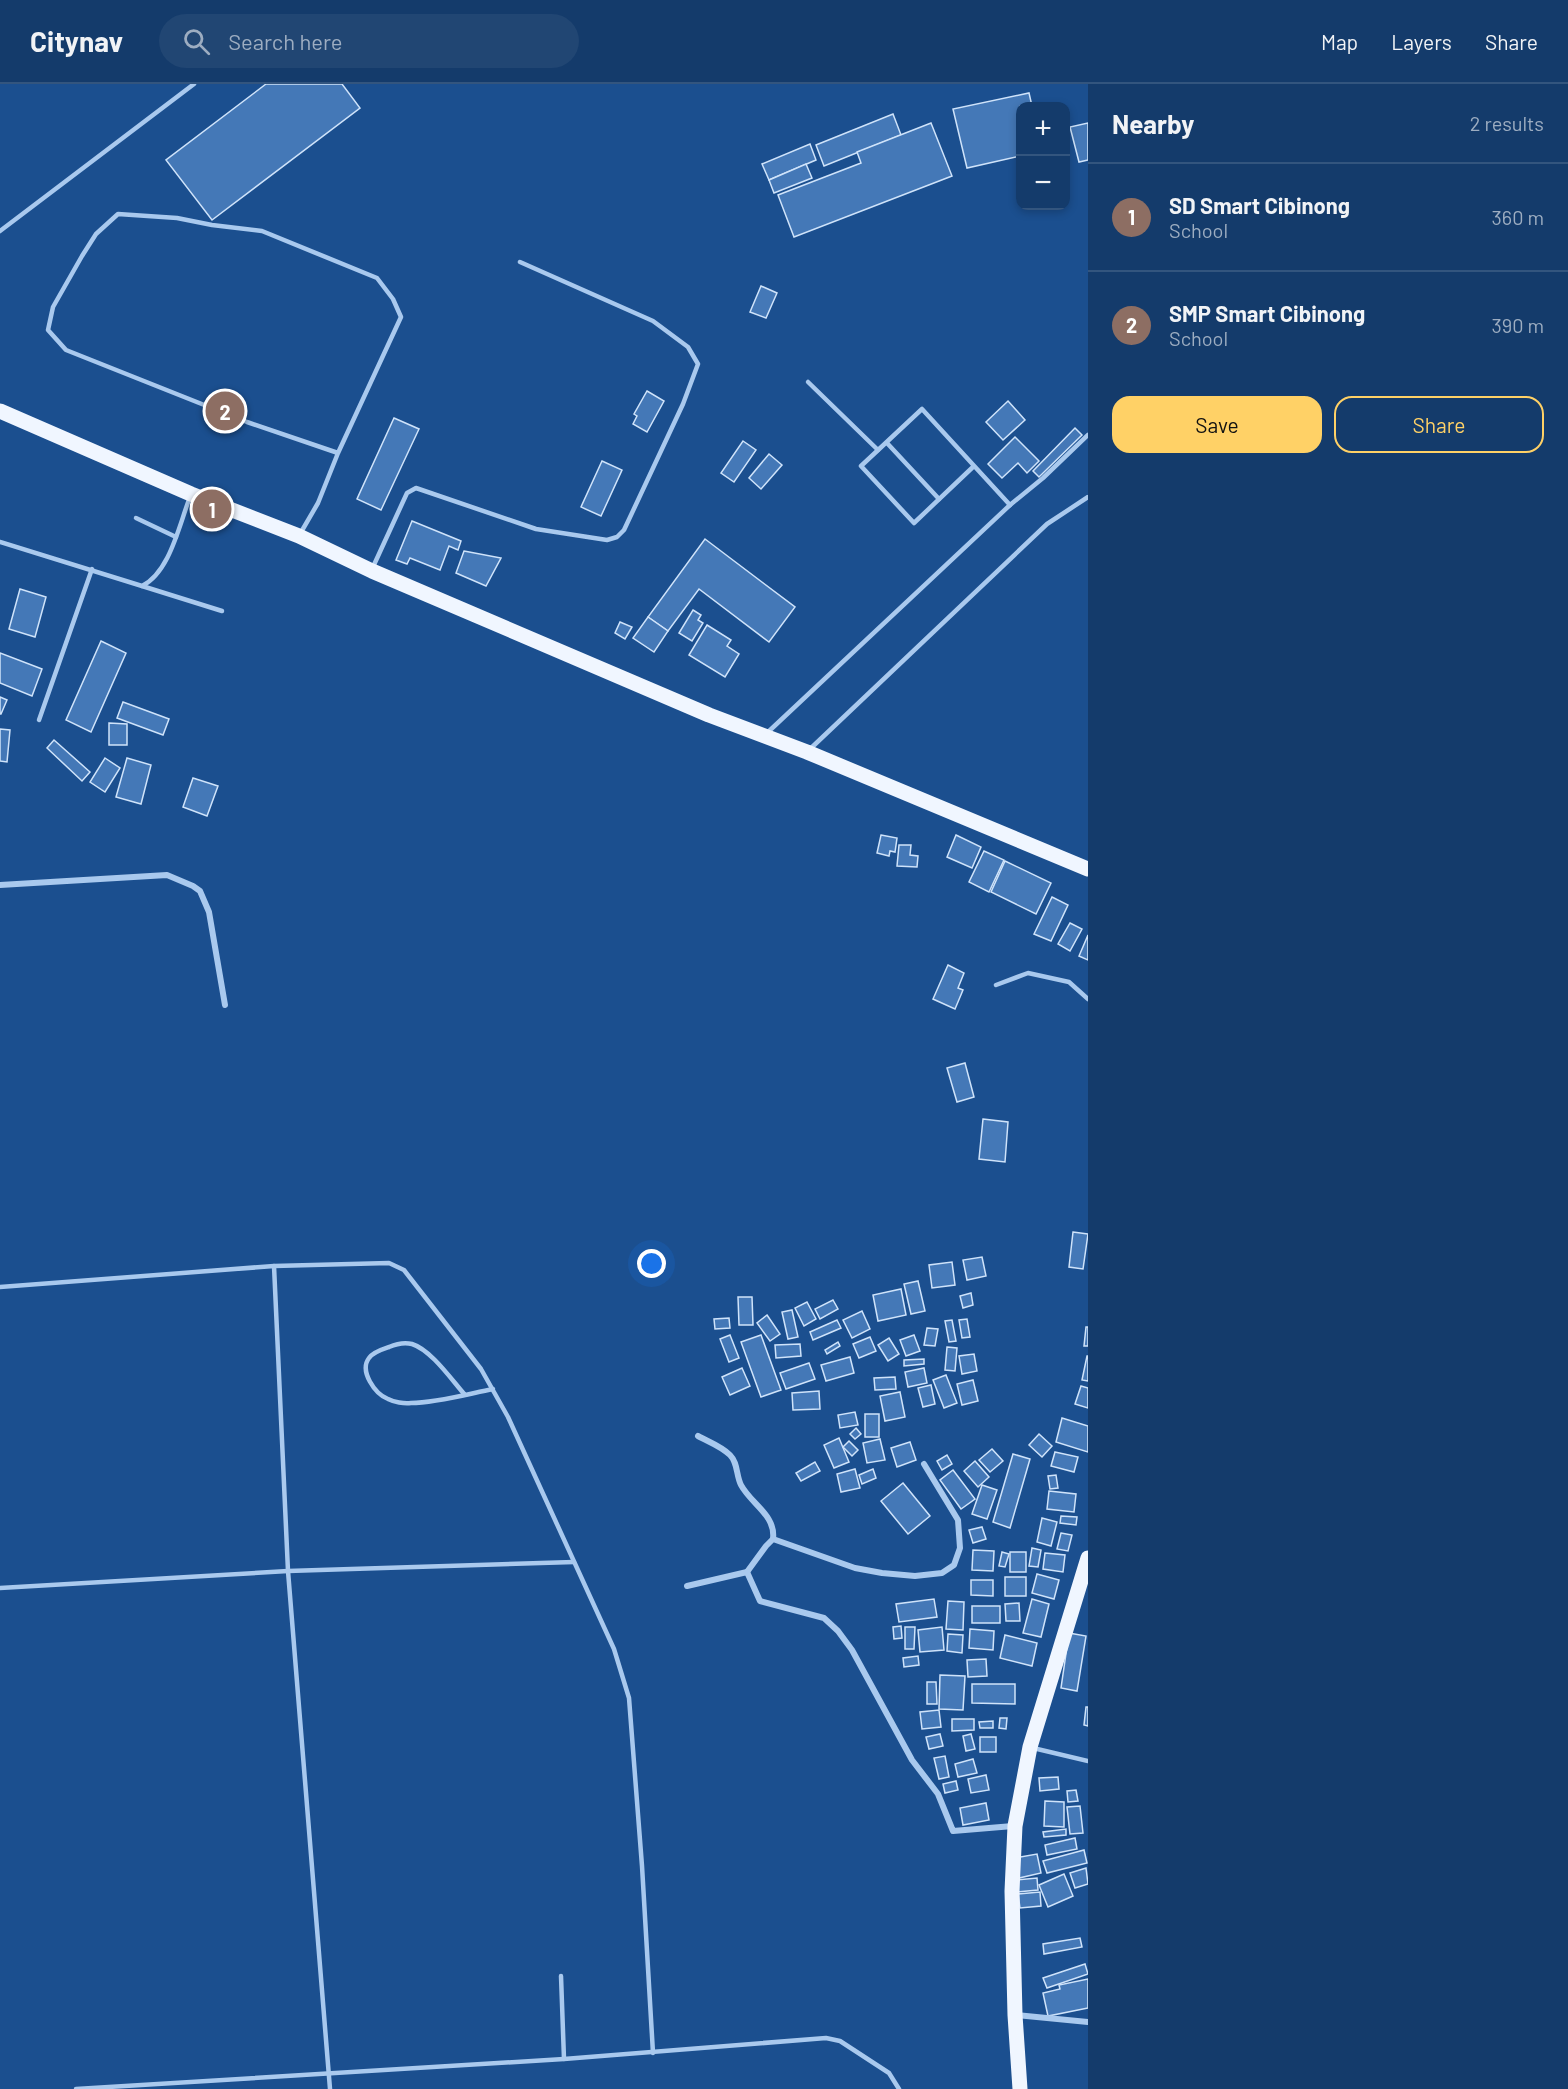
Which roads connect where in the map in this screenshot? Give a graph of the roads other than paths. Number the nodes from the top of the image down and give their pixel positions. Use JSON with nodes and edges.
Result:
{"nodes":[{"id":1,"x":194,"y":84,"type":"edge"},
{"id":2,"x":0,"y":231,"type":"edge"},
{"id":3,"x":520,"y":262,"type":"dead end"},
{"id":4,"x":808,"y":382,"type":"dead end"},
{"id":5,"x":0,"y":411,"type":"edge"},
{"id":6,"x":1088,"y":435,"type":"edge"},
{"id":7,"x":886,"y":443,"type":"junction"},
{"id":8,"x":878,"y":450,"type":"junction"},
{"id":9,"x":338,"y":453,"type":"junction"},
{"id":10,"x":974,"y":466,"type":"junction"},
{"id":11,"x":191,"y":494,"type":"junction"},
{"id":12,"x":1088,"y":497,"type":"edge"},
{"id":13,"x":939,"y":499,"type":"junction"},
{"id":14,"x":1010,"y":504,"type":"junction"},
{"id":15,"x":136,"y":518,"type":"dead end"},
{"id":16,"x":299,"y":536,"type":"junction"},
{"id":17,"x":176,"y":537,"type":"junction"},
{"id":18,"x":0,"y":542,"type":"edge"},
{"id":19,"x":92,"y":569,"type":"junction"},
{"id":20,"x":372,"y":570,"type":"junction"},
{"id":21,"x":142,"y":586,"type":"junction"},
{"id":22,"x":222,"y":611,"type":"dead end"},
{"id":23,"x":39,"y":720,"type":"dead end"},
{"id":24,"x":764,"y":736,"type":"junction"},
{"id":25,"x":807,"y":752,"type":"junction"},
{"id":26,"x":1088,"y":869,"type":"edge"},
{"id":27,"x":0,"y":885,"type":"edge"},
{"id":28,"x":996,"y":985,"type":"dead end"},
{"id":29,"x":1088,"y":999,"type":"edge"},
{"id":30,"x":225,"y":1005,"type":"dead end"},
{"id":31,"x":274,"y":1266,"type":"junction"},
{"id":32,"x":0,"y":1287,"type":"edge"},
{"id":33,"x":493,"y":1389,"type":"junction"},
{"id":34,"x":465,"y":1395,"type":"junction"},
{"id":35,"x":698,"y":1436,"type":"dead end"},
{"id":36,"x":924,"y":1464,"type":"dead end"},
{"id":37,"x":773,"y":1539,"type":"junction"},
{"id":38,"x":1088,"y":1558,"type":"edge"},
{"id":39,"x":574,"y":1562,"type":"junction"},
{"id":40,"x":288,"y":1572,"type":"junction"},
{"id":41,"x":747,"y":1572,"type":"junction"},
{"id":42,"x":687,"y":1586,"type":"dead end"},
{"id":43,"x":0,"y":1588,"type":"edge"},
{"id":44,"x":1030,"y":1747,"type":"junction"},
{"id":45,"x":1088,"y":1761,"type":"edge"},
{"id":46,"x":1015,"y":1826,"type":"junction"},
{"id":47,"x":561,"y":1976,"type":"dead end"},
{"id":48,"x":1015,"y":2015,"type":"junction"},
{"id":49,"x":1088,"y":2022,"type":"edge"},
{"id":50,"x":652,"y":2053,"type":"junction"},
{"id":51,"x":564,"y":2059,"type":"junction"},
{"id":52,"x":329,"y":2074,"type":"junction"},
{"id":53,"x":75,"y":2089,"type":"edge"},
{"id":54,"x":330,"y":2089,"type":"edge"},
{"id":55,"x":899,"y":2089,"type":"edge"},
{"id":56,"x":1020,"y":2089,"type":"edge"}],
"edges":[{"from":1,"to":2,"type":"lane"},
{"from":3,"to":20,"type":"lane"},
{"from":4,"to":8,"type":"lane"},
{"from":5,"to":11,"type":"main road"},
{"from":6,"to":14,"type":"lane"},
{"from":7,"to":8,"type":"lane"},
{"from":7,"to":10,"type":"lane"},
{"from":7,"to":13,"type":"lane"},
{"from":8,"to":13,"type":"lane"},
{"from":9,"to":9,"type":"lane"},
{"from":9,"to":16,"type":"lane"},
{"from":10,"to":13,"type":"lane"},
{"from":10,"to":14,"type":"lane"},
{"from":11,"to":16,"type":"main road"},
{"from":11,"to":17,"type":"lane"},
{"from":12,"to":25,"type":"lane"},
{"from":14,"to":24,"type":"lane"},
{"from":15,"to":17,"type":"lane"},
{"from":16,"to":20,"type":"main road"},
{"from":17,"to":21,"type":"lane"},
{"from":18,"to":19,"type":"lane"},
{"from":19,"to":21,"type":"lane"},
{"from":19,"to":23,"type":"lane"},
{"from":20,"to":24,"type":"main road"},
{"from":21,"to":22,"type":"lane"},
{"from":24,"to":25,"type":"main road"},
{"from":25,"to":26,"type":"main road"},
{"from":27,"to":30,"type":"street"},
{"from":28,"to":29,"type":"lane"},
{"from":31,"to":32,"type":"lane"},
{"from":31,"to":33,"type":"lane"},
{"from":31,"to":40,"type":"lane"},
{"from":33,"to":34,"type":"lane"},
{"from":33,"to":39,"type":"lane"},
{"from":34,"to":34,"type":"lane"},
{"from":35,"to":37,"type":"street"},
{"from":36,"to":37,"type":"street"},
{"from":37,"to":41,"type":"street"},
{"from":38,"to":44,"type":"main road"},
{"from":39,"to":40,"type":"lane"},
{"from":39,"to":50,"type":"lane"},
{"from":40,"to":43,"type":"lane"},
{"from":40,"to":52,"type":"lane"},
{"from":41,"to":42,"type":"street"},
{"from":41,"to":46,"type":"street"},
{"from":44,"to":45,"type":"lane"},
{"from":44,"to":46,"type":"main road"},
{"from":46,"to":48,"type":"main road"},
{"from":47,"to":51,"type":"lane"},
{"from":48,"to":49,"type":"street"},
{"from":48,"to":56,"type":"main road"},
{"from":50,"to":51,"type":"lane"},
{"from":50,"to":55,"type":"lane"},
{"from":51,"to":52,"type":"lane"},
{"from":52,"to":53,"type":"lane"},
{"from":52,"to":54,"type":"lane"}]}
